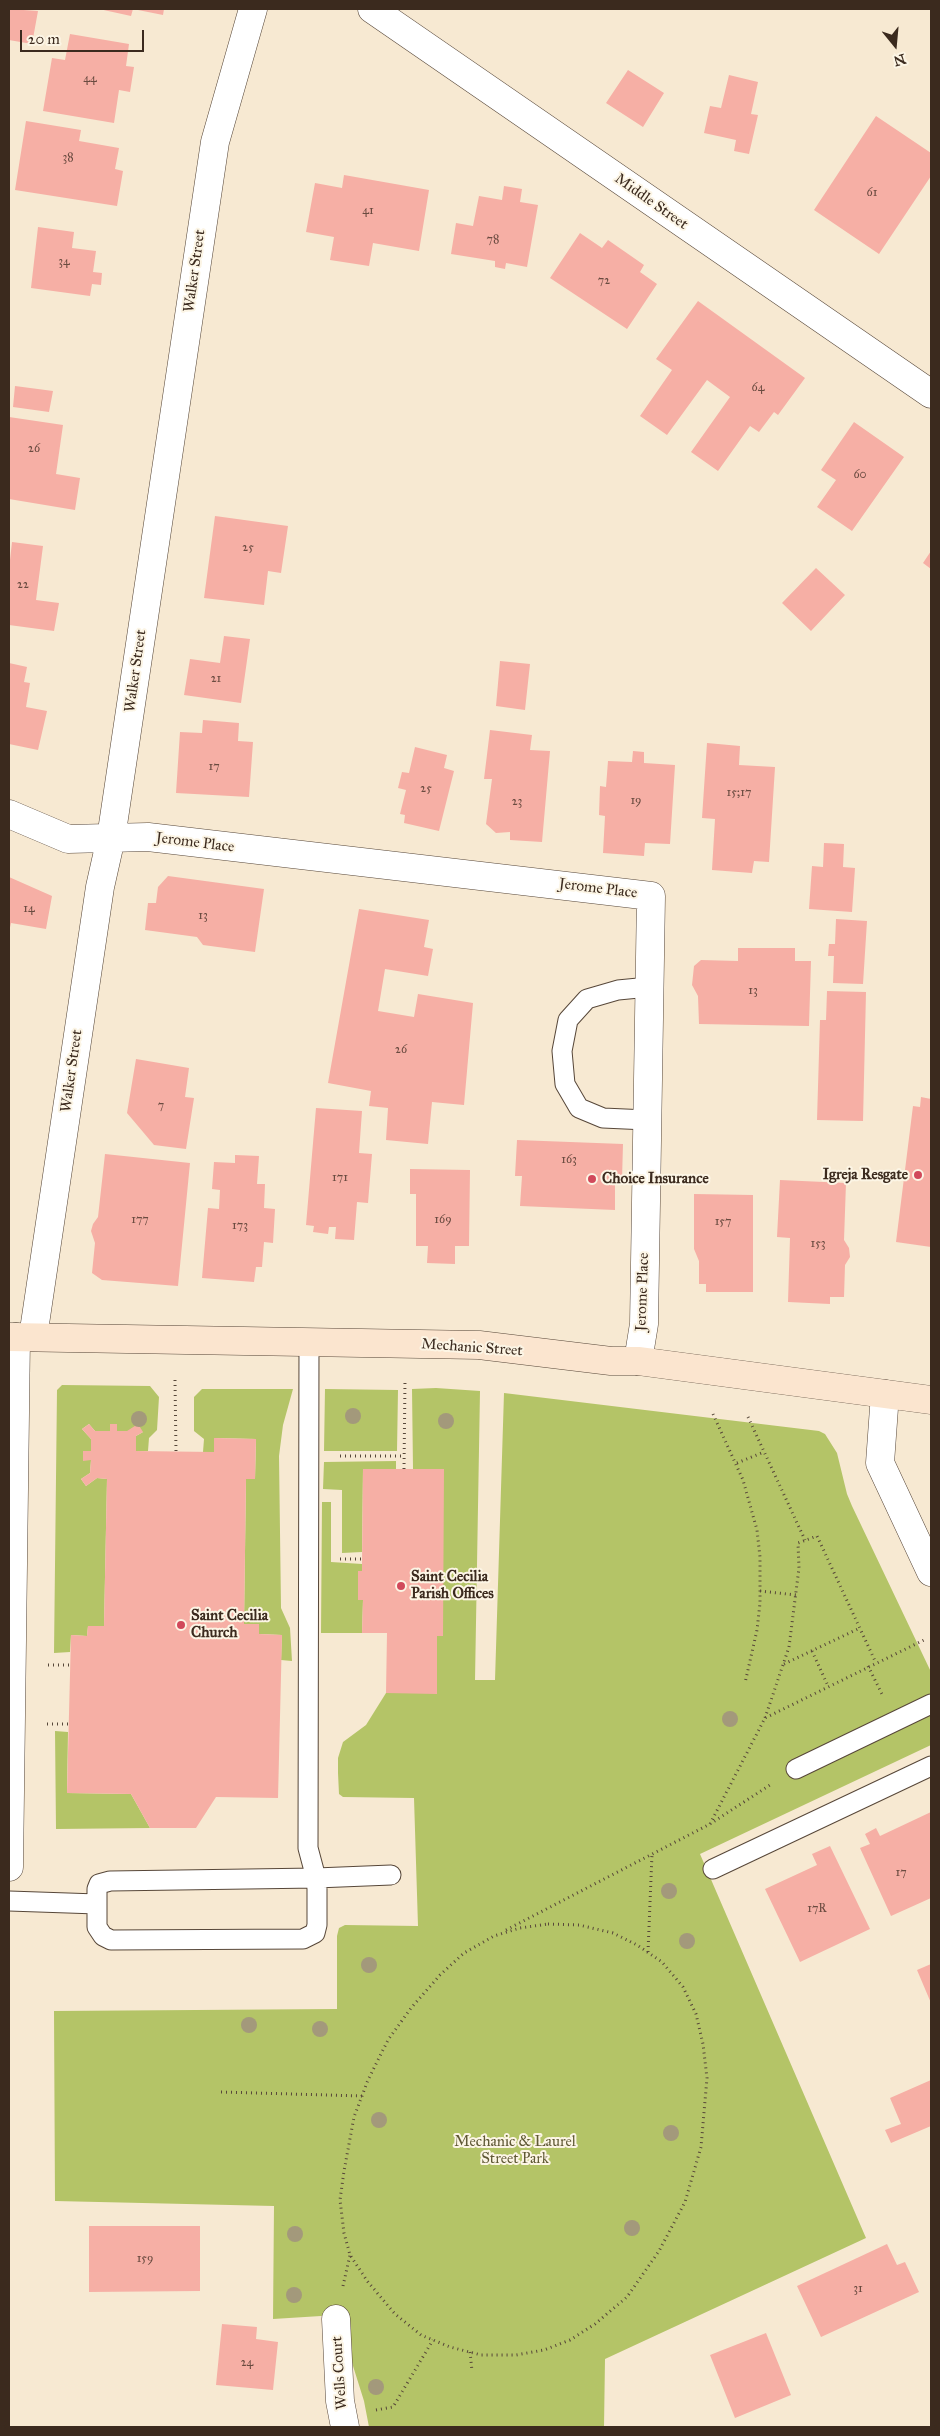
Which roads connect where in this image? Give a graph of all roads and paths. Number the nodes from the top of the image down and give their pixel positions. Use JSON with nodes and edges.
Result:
{"nodes":[{"id":1,"x":253,"y":9,"type":"edge"},
{"id":2,"x":372,"y":9,"type":"edge"},
{"id":3,"x":931,"y":394,"type":"edge"},
{"id":4,"x":9,"y":814,"type":"edge"},
{"id":5,"x":111,"y":838,"type":"junction"},
{"id":6,"x":649,"y":987,"type":"junction"},
{"id":7,"x":647,"y":1120,"type":"junction"},
{"id":8,"x":19,"y":1337,"type":"edge"},
{"id":9,"x":309,"y":1342,"type":"junction"},
{"id":10,"x":638,"y":1361,"type":"junction"},
{"id":11,"x":405,"y":1379,"type":"dead end"},
{"id":12,"x":175,"y":1380,"type":"dead end"},
{"id":13,"x":885,"y":1394,"type":"junction"},
{"id":14,"x":931,"y":1400,"type":"edge"},
{"id":15,"x":712,"y":1414,"type":"dead end"},
{"id":16,"x":748,"y":1417,"type":"dead end"},
{"id":17,"x":176,"y":1452,"type":"dead end"},
{"id":18,"x":764,"y":1452,"type":"junction"},
{"id":19,"x":309,"y":1456,"type":"junction"},
{"id":20,"x":404,"y":1456,"type":"junction"},
{"id":21,"x":737,"y":1464,"type":"junction"},
{"id":22,"x":404,"y":1469,"type":"dead end"},
{"id":23,"x":805,"y":1540,"type":"junction"},
{"id":24,"x":931,"y":1572,"type":"edge"},
{"id":25,"x":760,"y":1591,"type":"junction"},
{"id":26,"x":796,"y":1595,"type":"junction"},
{"id":27,"x":860,"y":1628,"type":"junction"},
{"id":28,"x":924,"y":1640,"type":"dead end"},
{"id":29,"x":812,"y":1651,"type":"junction"},
{"id":30,"x":876,"y":1663,"type":"junction"},
{"id":31,"x":784,"y":1664,"type":"junction"},
{"id":32,"x":44,"y":1665,"type":"dead end"},
{"id":33,"x":70,"y":1665,"type":"dead end"},
{"id":34,"x":745,"y":1683,"type":"dead end"},
{"id":35,"x":828,"y":1686,"type":"junction"},
{"id":36,"x":931,"y":1704,"type":"edge"},
{"id":37,"x":765,"y":1718,"type":"junction"},
{"id":38,"x":44,"y":1724,"type":"dead end"},
{"id":39,"x":69,"y":1724,"type":"dead end"},
{"id":40,"x":931,"y":1766,"type":"edge"},
{"id":41,"x":796,"y":1769,"type":"joint"},
{"id":42,"x":710,"y":1824,"type":"junction"},
{"id":43,"x":652,"y":1854,"type":"junction"},
{"id":44,"x":9,"y":1867,"type":"edge"},
{"id":45,"x":713,"y":1869,"type":"dead end"},
{"id":46,"x":391,"y":1875,"type":"dead end"},
{"id":47,"x":316,"y":1878,"type":"junction"},
{"id":48,"x":9,"y":1901,"type":"edge"},
{"id":49,"x":97,"y":1904,"type":"junction"},
{"id":50,"x":499,"y":1934,"type":"junction"},
{"id":51,"x":648,"y":1952,"type":"junction"},
{"id":52,"x":221,"y":2092,"type":"dead end"},
{"id":53,"x":362,"y":2096,"type":"junction"},
{"id":54,"x":336,"y":2318,"type":"dead end"},
{"id":55,"x":433,"y":2340,"type":"junction"},
{"id":56,"x":470,"y":2352,"type":"junction"},
{"id":57,"x":472,"y":2371,"type":"dead end"},
{"id":58,"x":344,"y":2422,"type":"edge"}],
"edges":[{"from":1,"to":5,"type":"street","name":"Walker Street"},
{"from":2,"to":3,"type":"street","name":"Middle Street"},
{"from":4,"to":5,"type":"street"},
{"from":5,"to":6,"type":"street","name":"Jerome Place"},
{"from":5,"to":8,"type":"street","name":"Walker Street"},
{"from":6,"to":7,"type":"street","name":"Jerome Place"},
{"from":6,"to":7,"type":"lane"},
{"from":7,"to":10,"type":"street","name":"Jerome Place"},
{"from":8,"to":9,"type":"main road","name":"Mechanic Street"},
{"from":8,"to":44,"type":"street","name":"Walker Street"},
{"from":9,"to":10,"type":"main road","name":"Mechanic Street"},
{"from":9,"to":19,"type":"lane"},
{"from":10,"to":13,"type":"main road","name":"Mechanic Street"},
{"from":11,"to":20,"type":"path"},
{"from":12,"to":17,"type":"path"},
{"from":13,"to":14,"type":"main road","name":"Mechanic Street"},
{"from":13,"to":24,"type":"street"},
{"from":15,"to":21,"type":"path"},
{"from":16,"to":18,"type":"path"},
{"from":18,"to":21,"type":"path"},
{"from":18,"to":23,"type":"path"},
{"from":19,"to":20,"type":"path"},
{"from":19,"to":47,"type":"lane"},
{"from":20,"to":22,"type":"path"},
{"from":21,"to":25,"type":"path"},
{"from":23,"to":26,"type":"path"},
{"from":23,"to":27,"type":"path"},
{"from":25,"to":26,"type":"path"},
{"from":25,"to":34,"type":"path"},
{"from":26,"to":31,"type":"path"},
{"from":27,"to":29,"type":"path"},
{"from":27,"to":30,"type":"path"},
{"from":28,"to":30,"type":"path"},
{"from":29,"to":31,"type":"path"},
{"from":29,"to":35,"type":"path"},
{"from":30,"to":35,"type":"path"},
{"from":31,"to":37,"type":"path"},
{"from":32,"to":33,"type":"path"},
{"from":35,"to":37,"type":"path"},
{"from":36,"to":41,"type":"lane"},
{"from":37,"to":42,"type":"path"},
{"from":38,"to":39,"type":"path"},
{"from":40,"to":45,"type":"lane"},
{"from":41,"to":42,"type":"path"},
{"from":42,"to":43,"type":"path"},
{"from":43,"to":50,"type":"path"},
{"from":43,"to":51,"type":"path"},
{"from":46,"to":47,"type":"lane"},
{"from":47,"to":49,"type":"lane"},
{"from":47,"to":49,"type":"lane"},
{"from":48,"to":49,"type":"lane"},
{"from":50,"to":51,"type":"path"},
{"from":50,"to":53,"type":"path"},
{"from":51,"to":56,"type":"path"},
{"from":52,"to":53,"type":"path"},
{"from":53,"to":55,"type":"path"},
{"from":54,"to":58,"type":"street","name":"Wells Court"},
{"from":55,"to":56,"type":"path"},
{"from":55,"to":58,"type":"path"},
{"from":56,"to":57,"type":"path"}]}
